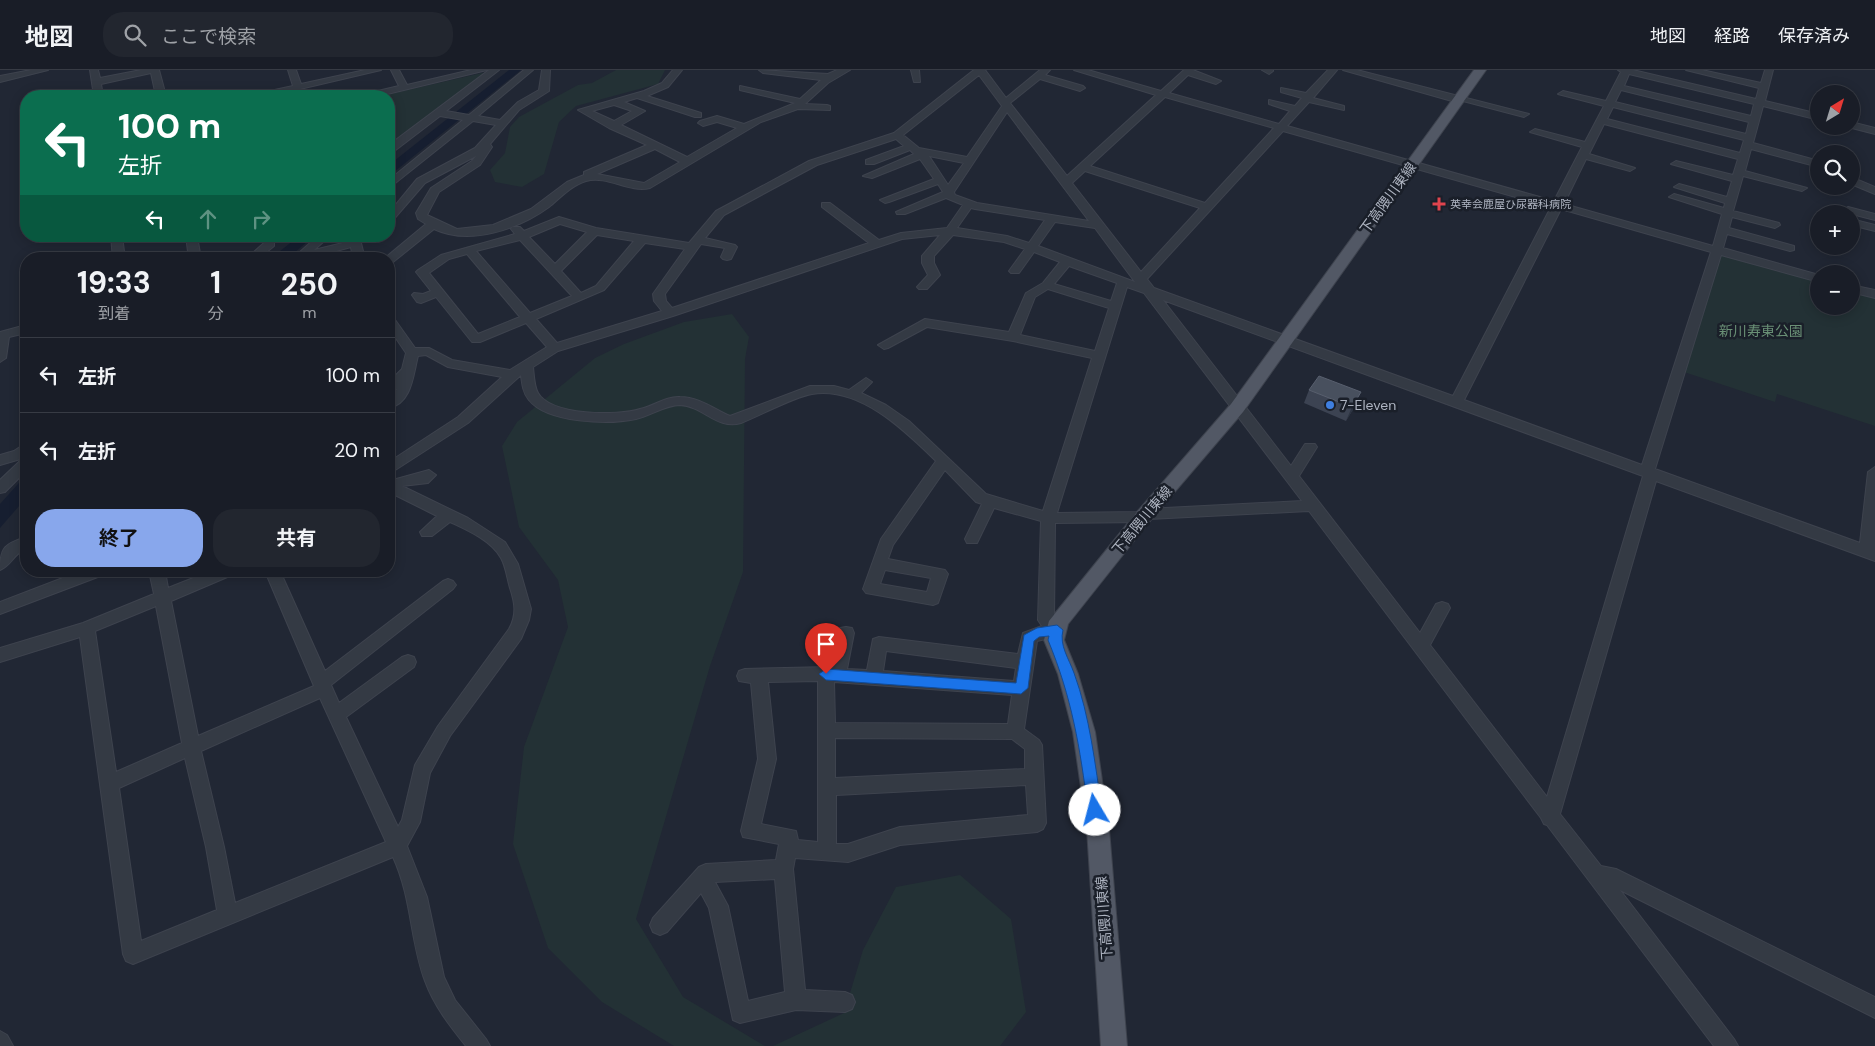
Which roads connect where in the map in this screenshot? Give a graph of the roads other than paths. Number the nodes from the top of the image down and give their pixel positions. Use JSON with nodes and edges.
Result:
{"nodes":[{"id":1,"x":44,"y":70,"type":"edge"},
{"id":2,"x":94,"y":70,"type":"edge"},
{"id":3,"x":154,"y":70,"type":"edge"},
{"id":4,"x":292,"y":70,"type":"edge"},
{"id":5,"x":377,"y":70,"type":"edge"},
{"id":6,"x":395,"y":70,"type":"edge"},
{"id":7,"x":483,"y":70,"type":"edge"},
{"id":8,"x":494,"y":70,"type":"edge"},
{"id":9,"x":529,"y":70,"type":"edge"},
{"id":10,"x":546,"y":70,"type":"edge"},
{"id":11,"x":678,"y":70,"type":"edge"},
{"id":12,"x":763,"y":70,"type":"edge"},
{"id":13,"x":846,"y":70,"type":"edge"},
{"id":14,"x":915,"y":70,"type":"edge"},
{"id":15,"x":979,"y":70,"type":"edge"},
{"id":16,"x":1078,"y":70,"type":"edge"},
{"id":17,"x":1333,"y":70,"type":"edge"},
{"id":18,"x":1347,"y":70,"type":"edge"},
{"id":19,"x":1480,"y":70,"type":"edge"},
{"id":20,"x":1625,"y":70,"type":"edge"},
{"id":21,"x":1690,"y":70,"type":"edge"},
{"id":22,"x":1770,"y":70,"type":"edge"},
{"id":23,"x":1188,"y":71,"type":"edge"},
{"id":24,"x":1702,"y":71,"type":"edge"},
{"id":25,"x":806,"y":73,"type":"edge"},
{"id":26,"x":1043,"y":73,"type":"edge"},
{"id":27,"x":828,"y":77,"type":"junction"},
{"id":28,"x":0,"y":79,"type":"edge"},
{"id":29,"x":917,"y":80,"type":"dead end"},
{"id":30,"x":1216,"y":81,"type":"dead end"},
{"id":31,"x":96,"y":82,"type":"junction"},
{"id":32,"x":1392,"y":82,"type":"junction"},
{"id":33,"x":298,"y":87,"type":"junction"},
{"id":34,"x":1618,"y":87,"type":"junction"},
{"id":35,"x":1765,"y":87,"type":"junction"},
{"id":36,"x":404,"y":88,"type":"junction"},
{"id":37,"x":743,"y":88,"type":"dead end"},
{"id":38,"x":1080,"y":88,"type":"dead end"},
{"id":39,"x":97,"y":90,"type":"edge"},
{"id":40,"x":159,"y":90,"type":"edge"},
{"id":41,"x":285,"y":90,"type":"edge"},
{"id":42,"x":395,"y":90,"type":"edge"},
{"id":43,"x":1284,"y":90,"type":"dead end"},
{"id":44,"x":1382,"y":92,"type":"dead end"},
{"id":45,"x":1164,"y":94,"type":"junction"},
{"id":46,"x":1563,"y":94,"type":"dead end"},
{"id":47,"x":639,"y":96,"type":"junction"},
{"id":48,"x":1308,"y":98,"type":"junction"},
{"id":49,"x":1460,"y":99,"type":"junction"},
{"id":50,"x":616,"y":102,"type":"junction"},
{"id":51,"x":1272,"y":102,"type":"dead end"},
{"id":52,"x":800,"y":103,"type":"junction"},
{"id":53,"x":1758,"y":103,"type":"junction"},
{"id":54,"x":1006,"y":104,"type":"junction"},
{"id":55,"x":1610,"y":105,"type":"junction"},
{"id":56,"x":827,"y":108,"type":"dead end"},
{"id":57,"x":1341,"y":108,"type":"dead end"},
{"id":58,"x":1298,"y":110,"type":"junction"},
{"id":59,"x":444,"y":114,"type":"junction"},
{"id":60,"x":1524,"y":114,"type":"dead end"},
{"id":61,"x":1810,"y":116,"type":"edge"},
{"id":62,"x":469,"y":118,"type":"junction"},
{"id":63,"x":1601,"y":120,"type":"junction"},
{"id":64,"x":1754,"y":120,"type":"junction"},
{"id":65,"x":501,"y":123,"type":"junction"},
{"id":66,"x":612,"y":126,"type":"junction"},
{"id":67,"x":1282,"y":127,"type":"junction"},
{"id":68,"x":1860,"y":127,"type":"edge"},
{"id":69,"x":745,"y":128,"type":"junction"},
{"id":70,"x":654,"y":130,"type":"dead end"},
{"id":71,"x":1875,"y":131,"type":"edge"},
{"id":72,"x":1535,"y":132,"type":"dead end"},
{"id":73,"x":897,"y":135,"type":"junction"},
{"id":74,"x":638,"y":138,"type":"junction"},
{"id":75,"x":1748,"y":142,"type":"junction"},
{"id":76,"x":485,"y":144,"type":"junction"},
{"id":77,"x":395,"y":146,"type":"edge"},
{"id":78,"x":653,"y":146,"type":"junction"},
{"id":79,"x":917,"y":151,"type":"junction"},
{"id":80,"x":1585,"y":151,"type":"junction"},
{"id":81,"x":1743,"y":157,"type":"junction"},
{"id":82,"x":617,"y":158,"type":"dead end"},
{"id":83,"x":687,"y":161,"type":"junction"},
{"id":84,"x":970,"y":161,"type":"junction"},
{"id":85,"x":1810,"y":161,"type":"edge"},
{"id":86,"x":870,"y":162,"type":"dead end"},
{"id":87,"x":1676,"y":164,"type":"dead end"},
{"id":88,"x":1412,"y":165,"type":"junction"},
{"id":89,"x":1083,"y":166,"type":"junction"},
{"id":90,"x":1630,"y":168,"type":"dead end"},
{"id":91,"x":868,"y":176,"type":"dead end"},
{"id":92,"x":1737,"y":176,"type":"junction"},
{"id":93,"x":580,"y":178,"type":"junction"},
{"id":94,"x":395,"y":180,"type":"edge"},
{"id":95,"x":940,"y":180,"type":"junction"},
{"id":96,"x":1066,"y":183,"type":"junction"},
{"id":97,"x":1802,"y":188,"type":"dead end"},
{"id":98,"x":1860,"y":188,"type":"edge"},
{"id":99,"x":1875,"y":192,"type":"edge"},
{"id":100,"x":949,"y":193,"type":"junction"},
{"id":101,"x":885,"y":200,"type":"dead end"},
{"id":102,"x":395,"y":201,"type":"edge"},
{"id":103,"x":1730,"y":201,"type":"junction"},
{"id":104,"x":402,"y":203,"type":"junction"},
{"id":105,"x":969,"y":204,"type":"junction"},
{"id":106,"x":826,"y":205,"type":"dead end"},
{"id":107,"x":1557,"y":205,"type":"junction"},
{"id":108,"x":1208,"y":207,"type":"junction"},
{"id":109,"x":901,"y":212,"type":"dead end"},
{"id":110,"x":1727,"y":212,"type":"junction"},
{"id":111,"x":395,"y":213,"type":"edge"},
{"id":112,"x":1860,"y":213,"type":"edge"},
{"id":113,"x":1875,"y":217,"type":"edge"},
{"id":114,"x":1052,"y":218,"type":"junction"},
{"id":115,"x":512,"y":223,"type":"junction"},
{"id":116,"x":434,"y":224,"type":"junction"},
{"id":117,"x":1860,"y":224,"type":"edge"},
{"id":118,"x":1096,"y":225,"type":"junction"},
{"id":119,"x":1775,"y":225,"type":"dead end"},
{"id":120,"x":1875,"y":228,"type":"edge"},
{"id":121,"x":1722,"y":230,"type":"junction"},
{"id":122,"x":594,"y":231,"type":"junction"},
{"id":123,"x":950,"y":231,"type":"junction"},
{"id":124,"x":522,"y":236,"type":"junction"},
{"id":125,"x":642,"y":239,"type":"junction"},
{"id":126,"x":267,"y":242,"type":"edge"},
{"id":127,"x":318,"y":242,"type":"edge"},
{"id":128,"x":352,"y":242,"type":"edge"},
{"id":129,"x":695,"y":243,"type":"junction"},
{"id":130,"x":877,"y":244,"type":"junction"},
{"id":131,"x":1031,"y":248,"type":"junction"},
{"id":132,"x":1790,"y":248,"type":"dead end"},
{"id":133,"x":469,"y":250,"type":"junction"},
{"id":134,"x":1717,"y":250,"type":"junction"},
{"id":135,"x":258,"y":252,"type":"edge"},
{"id":136,"x":306,"y":252,"type":"edge"},
{"id":137,"x":319,"y":252,"type":"edge"},
{"id":138,"x":395,"y":255,"type":"edge"},
{"id":139,"x":727,"y":257,"type":"dead end"},
{"id":140,"x":1067,"y":261,"type":"junction"},
{"id":141,"x":555,"y":271,"type":"junction"},
{"id":142,"x":1015,"y":271,"type":"dead end"},
{"id":143,"x":1810,"y":276,"type":"edge"},
{"id":144,"x":1140,"y":280,"type":"junction"},
{"id":145,"x":1123,"y":282,"type":"junction"},
{"id":146,"x":1047,"y":285,"type":"junction"},
{"id":147,"x":923,"y":287,"type":"dead end"},
{"id":148,"x":1860,"y":290,"type":"edge"},
{"id":149,"x":438,"y":292,"type":"junction"},
{"id":150,"x":1151,"y":292,"type":"junction"},
{"id":151,"x":1875,"y":294,"type":"edge"},
{"id":152,"x":418,"y":295,"type":"dead end"},
{"id":153,"x":580,"y":298,"type":"junction"},
{"id":154,"x":1116,"y":306,"type":"junction"},
{"id":155,"x":669,"y":313,"type":"junction"},
{"id":156,"x":528,"y":318,"type":"junction"},
{"id":157,"x":395,"y":329,"type":"edge"},
{"id":158,"x":20,"y":331,"type":"edge"},
{"id":159,"x":1013,"y":337,"type":"junction"},
{"id":160,"x":1286,"y":341,"type":"junction"},
{"id":161,"x":884,"y":345,"type":"dead end"},
{"id":162,"x":554,"y":348,"type":"junction"},
{"id":163,"x":412,"y":353,"type":"junction"},
{"id":164,"x":1100,"y":356,"type":"junction"},
{"id":165,"x":0,"y":358,"type":"edge"},
{"id":166,"x":527,"y":365,"type":"junction"},
{"id":167,"x":409,"y":369,"type":"junction"},
{"id":168,"x":512,"y":375,"type":"junction"},
{"id":169,"x":866,"y":382,"type":"dead end"},
{"id":170,"x":395,"y":383,"type":"edge"},
{"id":171,"x":852,"y":394,"type":"junction"},
{"id":172,"x":395,"y":399,"type":"edge"},
{"id":173,"x":1456,"y":403,"type":"junction"},
{"id":174,"x":1237,"y":408,"type":"junction"},
{"id":175,"x":1310,"y":446,"type":"dead end"},
{"id":176,"x":20,"y":453,"type":"edge"},
{"id":177,"x":0,"y":460,"type":"edge"},
{"id":178,"x":944,"y":461,"type":"junction"},
{"id":179,"x":395,"y":465,"type":"edge"},
{"id":180,"x":20,"y":469,"type":"edge"},
{"id":181,"x":1875,"y":472,"type":"edge"},
{"id":182,"x":1650,"y":473,"type":"junction"},
{"id":183,"x":429,"y":475,"type":"dead end"},
{"id":184,"x":1291,"y":478,"type":"junction"},
{"id":185,"x":395,"y":484,"type":"edge"},
{"id":186,"x":0,"y":488,"type":"edge"},
{"id":187,"x":395,"y":489,"type":"edge"},
{"id":188,"x":990,"y":502,"type":"junction"},
{"id":189,"x":1312,"y":506,"type":"junction"},
{"id":190,"x":1145,"y":515,"type":"junction"},
{"id":191,"x":447,"y":516,"type":"junction"},
{"id":192,"x":1048,"y":518,"type":"junction"},
{"id":193,"x":427,"y":532,"type":"dead end"},
{"id":194,"x":972,"y":539,"type":"dead end"},
{"id":195,"x":20,"y":544,"type":"edge"},
{"id":196,"x":1870,"y":553,"type":"edge"},
{"id":197,"x":880,"y":563,"type":"dead end"},
{"id":198,"x":0,"y":564,"type":"edge"},
{"id":199,"x":82,"y":577,"type":"edge"},
{"id":200,"x":158,"y":577,"type":"edge"},
{"id":201,"x":212,"y":577,"type":"edge"},
{"id":202,"x":275,"y":577,"type":"edge"},
{"id":203,"x":448,"y":585,"type":"dead end"},
{"id":204,"x":161,"y":598,"type":"junction"},
{"id":205,"x":0,"y":608,"type":"edge"},
{"id":206,"x":1442,"y":608,"type":"dead end"},
{"id":207,"x":87,"y":628,"type":"junction"},
{"id":208,"x":1057,"y":630,"type":"junction"},
{"id":209,"x":846,"y":633,"type":"dead end"},
{"id":210,"x":1420,"y":648,"type":"junction"},
{"id":211,"x":0,"y":655,"type":"edge"},
{"id":212,"x":408,"y":662,"type":"dead end"},
{"id":213,"x":1025,"y":662,"type":"junction"},
{"id":214,"x":832,"y":675,"type":"junction"},
{"id":215,"x":874,"y":678,"type":"junction"},
{"id":216,"x":323,"y":686,"type":"junction"},
{"id":217,"x":1021,"y":688,"type":"junction"},
{"id":218,"x":336,"y":715,"type":"junction"},
{"id":219,"x":826,"y":730,"type":"junction"},
{"id":220,"x":1015,"y":732,"type":"junction"},
{"id":221,"x":193,"y":748,"type":"junction"},
{"id":222,"x":1035,"y":777,"type":"junction"},
{"id":223,"x":109,"y":784,"type":"junction"},
{"id":224,"x":826,"y":787,"type":"junction"},
{"id":225,"x":1550,"y":818,"type":"junction"},
{"id":226,"x":396,"y":847,"type":"junction"},
{"id":227,"x":787,"y":848,"type":"junction"},
{"id":228,"x":827,"y":852,"type":"junction"},
{"id":229,"x":784,"y":869,"type":"junction"},
{"id":230,"x":1597,"y":876,"type":"junction"},
{"id":231,"x":702,"y":877,"type":"junction"},
{"id":232,"x":227,"y":915,"type":"junction"},
{"id":233,"x":660,"y":925,"type":"dead end"},
{"id":234,"x":796,"y":1000,"type":"junction"},
{"id":235,"x":845,"y":1002,"type":"dead end"},
{"id":236,"x":1875,"y":1008,"type":"edge"},
{"id":237,"x":0,"y":1042,"type":"edge"},
{"id":238,"x":2,"y":1046,"type":"edge"},
{"id":239,"x":479,"y":1046,"type":"edge"},
{"id":240,"x":1114,"y":1046,"type":"edge"},
{"id":241,"x":1727,"y":1046,"type":"edge"}],
"edges":[{"from":1,"to":28,"type":"street"},
{"from":2,"to":31,"type":"street"},
{"from":3,"to":31,"type":"street"},
{"from":3,"to":40,"type":"street"},
{"from":4,"to":33,"type":"street"},
{"from":5,"to":33,"type":"street"},
{"from":6,"to":36,"type":"street"},
{"from":7,"to":36,"type":"street"},
{"from":8,"to":59,"type":"street"},
{"from":9,"to":62,"type":"street"},
{"from":10,"to":65,"type":"street"},
{"from":11,"to":47,"type":"street"},
{"from":12,"to":25,"type":"street"},
{"from":13,"to":27,"type":"street"},
{"from":14,"to":29,"type":"street"},
{"from":15,"to":54,"type":"street"},
{"from":15,"to":73,"type":"street"},
{"from":16,"to":45,"type":"street"},
{"from":17,"to":48,"type":"street"},
{"from":18,"to":32,"type":"street"},
{"from":19,"to":49,"type":"main road","name":"下高隈川東線"},
{"from":20,"to":34,"type":"street"},
{"from":20,"to":53,"type":"street"},
{"from":21,"to":24,"type":"street"},
{"from":22,"to":35,"type":"street"},
{"from":23,"to":30,"type":"street"},
{"from":23,"to":45,"type":"street"},
{"from":24,"to":35,"type":"street"},
{"from":25,"to":27,"type":"street"},
{"from":26,"to":38,"type":"street"},
{"from":26,"to":54,"type":"street"},
{"from":27,"to":52,"type":"street"},
{"from":31,"to":39,"type":"street"},
{"from":32,"to":44,"type":"street"},
{"from":32,"to":49,"type":"street"},
{"from":33,"to":41,"type":"street"},
{"from":34,"to":55,"type":"street"},
{"from":34,"to":64,"type":"street"},
{"from":35,"to":53,"type":"street"},
{"from":36,"to":42,"type":"street"},
{"from":37,"to":52,"type":"street"},
{"from":43,"to":48,"type":"street"},
{"from":45,"to":67,"type":"street"},
{"from":45,"to":89,"type":"street"},
{"from":46,"to":55,"type":"street"},
{"from":47,"to":50,"type":"street"},
{"from":47,"to":69,"type":"street"},
{"from":48,"to":57,"type":"street"},
{"from":48,"to":58,"type":"street"},
{"from":49,"to":60,"type":"street"},
{"from":49,"to":88,"type":"main road","name":"下高隈川東線"},
{"from":50,"to":66,"type":"street"},
{"from":50,"to":66,"type":"street"},
{"from":51,"to":58,"type":"street"},
{"from":52,"to":56,"type":"street"},
{"from":52,"to":69,"type":"street"},
{"from":53,"to":61,"type":"street"},
{"from":53,"to":64,"type":"street"},
{"from":54,"to":84,"type":"street"},
{"from":54,"to":96,"type":"street"},
{"from":55,"to":63,"type":"street"},
{"from":55,"to":75,"type":"street"},
{"from":58,"to":67,"type":"street"},
{"from":59,"to":62,"type":"street"},
{"from":59,"to":77,"type":"street"},
{"from":62,"to":65,"type":"street"},
{"from":62,"to":94,"type":"street"},
{"from":63,"to":80,"type":"street"},
{"from":63,"to":81,"type":"street"},
{"from":64,"to":75,"type":"street"},
{"from":65,"to":76,"type":"street"},
{"from":66,"to":74,"type":"street"},
{"from":67,"to":88,"type":"street"},
{"from":67,"to":108,"type":"street"},
{"from":68,"to":71,"type":"street"},
{"from":69,"to":83,"type":"street"},
{"from":70,"to":74,"type":"street"},
{"from":72,"to":80,"type":"street"},
{"from":73,"to":79,"type":"street"},
{"from":73,"to":129,"type":"street"},
{"from":74,"to":78,"type":"street"},
{"from":75,"to":81,"type":"street"},
{"from":75,"to":85,"type":"street"},
{"from":76,"to":104,"type":"street"},
{"from":76,"to":116,"type":"street"},
{"from":78,"to":83,"type":"street"},
{"from":78,"to":93,"type":"street"},
{"from":79,"to":84,"type":"street"},
{"from":79,"to":86,"type":"street"},
{"from":79,"to":91,"type":"street"},
{"from":79,"to":95,"type":"street"},
{"from":80,"to":90,"type":"street"},
{"from":80,"to":107,"type":"street"},
{"from":81,"to":92,"type":"street"},
{"from":82,"to":93,"type":"street"},
{"from":83,"to":93,"type":"street"},
{"from":84,"to":100,"type":"street"},
{"from":87,"to":92,"type":"street"},
{"from":88,"to":107,"type":"street"},
{"from":88,"to":160,"type":"main road","name":"下高隈川東線"},
{"from":89,"to":96,"type":"street"},
{"from":89,"to":108,"type":"street"},
{"from":92,"to":97,"type":"street"},
{"from":92,"to":103,"type":"street"},
{"from":93,"to":115,"type":"street"},
{"from":95,"to":100,"type":"street"},
{"from":95,"to":101,"type":"street"},
{"from":96,"to":118,"type":"street"},
{"from":98,"to":99,"type":"street"},
{"from":100,"to":105,"type":"street"},
{"from":100,"to":109,"type":"street"},
{"from":102,"to":104,"type":"street"},
{"from":103,"to":110,"type":"street"},
{"from":103,"to":110,"type":"street"},
{"from":104,"to":111,"type":"street"},
{"from":105,"to":114,"type":"street"},
{"from":105,"to":123,"type":"street"},
{"from":106,"to":130,"type":"street"},
{"from":107,"to":134,"type":"street"},
{"from":107,"to":173,"type":"street"},
{"from":108,"to":144,"type":"street"},
{"from":110,"to":119,"type":"street"},
{"from":110,"to":121,"type":"street"},
{"from":112,"to":113,"type":"street"},
{"from":114,"to":118,"type":"street"},
{"from":114,"to":131,"type":"street"},
{"from":115,"to":116,"type":"street"},
{"from":115,"to":124,"type":"street"},
{"from":116,"to":138,"type":"street"},
{"from":117,"to":120,"type":"street"},
{"from":118,"to":144,"type":"street"},
{"from":121,"to":132,"type":"street"},
{"from":121,"to":134,"type":"street"},
{"from":122,"to":124,"type":"street"},
{"from":122,"to":125,"type":"street"},
{"from":122,"to":141,"type":"street"},
{"from":123,"to":130,"type":"street"},
{"from":123,"to":131,"type":"street"},
{"from":123,"to":147,"type":"street"},
{"from":124,"to":133,"type":"street"},
{"from":124,"to":141,"type":"street"},
{"from":125,"to":129,"type":"street"},
{"from":125,"to":153,"type":"street"},
{"from":126,"to":135,"type":"street"},
{"from":127,"to":136,"type":"street"},
{"from":128,"to":137,"type":"street"},
{"from":129,"to":139,"type":"street"},
{"from":129,"to":155,"type":"street"},
{"from":130,"to":155,"type":"street"},
{"from":131,"to":140,"type":"street"},
{"from":131,"to":142,"type":"street"},
{"from":133,"to":149,"type":"street"},
{"from":133,"to":156,"type":"street"},
{"from":134,"to":143,"type":"street"},
{"from":134,"to":182,"type":"street"},
{"from":140,"to":145,"type":"street"},
{"from":140,"to":146,"type":"street"},
{"from":141,"to":153,"type":"street"},
{"from":144,"to":150,"type":"street"},
{"from":145,"to":150,"type":"street"},
{"from":145,"to":154,"type":"street"},
{"from":146,"to":154,"type":"street"},
{"from":146,"to":159,"type":"street"},
{"from":148,"to":151,"type":"street"},
{"from":149,"to":152,"type":"street"},
{"from":149,"to":156,"type":"street"},
{"from":150,"to":160,"type":"street"},
{"from":150,"to":174,"type":"street"},
{"from":153,"to":156,"type":"street"},
{"from":154,"to":164,"type":"street"},
{"from":155,"to":162,"type":"street"},
{"from":156,"to":162,"type":"street"},
{"from":157,"to":163,"type":"street"},
{"from":158,"to":165,"type":"street"},
{"from":159,"to":161,"type":"street"},
{"from":159,"to":164,"type":"street"},
{"from":160,"to":173,"type":"street"},
{"from":160,"to":174,"type":"main road","name":"下高隈川東線"},
{"from":162,"to":166,"type":"street"},
{"from":163,"to":167,"type":"street"},
{"from":163,"to":168,"type":"street"},
{"from":164,"to":192,"type":"street"},
{"from":166,"to":168,"type":"street"},
{"from":166,"to":171,"type":"street"},
{"from":167,"to":170,"type":"street"},
{"from":167,"to":172,"type":"street"},
{"from":168,"to":179,"type":"street"},
{"from":169,"to":171,"type":"street"},
{"from":171,"to":178,"type":"street"},
{"from":173,"to":182,"type":"street"},
{"from":174,"to":184,"type":"street"},
{"from":174,"to":190,"type":"main road","name":"下高隈川東線"},
{"from":175,"to":184,"type":"street"},
{"from":176,"to":177,"type":"street"},
{"from":178,"to":188,"type":"street"},
{"from":178,"to":197,"type":"street"},
{"from":180,"to":186,"type":"street"},
{"from":181,"to":196,"type":"street"},
{"from":182,"to":196,"type":"street"},
{"from":182,"to":225,"type":"street"},
{"from":183,"to":185,"type":"street"},
{"from":184,"to":189,"type":"street"},
{"from":187,"to":191,"type":"street"},
{"from":188,"to":192,"type":"street"},
{"from":188,"to":194,"type":"street"},
{"from":189,"to":190,"type":"street"},
{"from":189,"to":210,"type":"street"},
{"from":190,"to":192,"type":"street"},
{"from":190,"to":208,"type":"main road","name":"下高隈川東線"},
{"from":191,"to":193,"type":"street"},
{"from":191,"to":226,"type":"street"},
{"from":192,"to":208,"type":"street"},
{"from":195,"to":198,"type":"street"},
{"from":199,"to":205,"type":"street"},
{"from":200,"to":204,"type":"street"},
{"from":201,"to":204,"type":"street"},
{"from":202,"to":216,"type":"street"},
{"from":203,"to":216,"type":"street"},
{"from":204,"to":207,"type":"street"},
{"from":204,"to":221,"type":"street"},
{"from":206,"to":210,"type":"street"},
{"from":207,"to":211,"type":"street"},
{"from":207,"to":223,"type":"street"},
{"from":208,"to":213,"type":"street"},
{"from":208,"to":240,"type":"main road","name":"下高隈川東線"},
{"from":209,"to":214,"type":"street"},
{"from":210,"to":225,"type":"street"},
{"from":212,"to":218,"type":"street"},
{"from":213,"to":215,"type":"street"},
{"from":213,"to":217,"type":"street"},
{"from":214,"to":215,"type":"street"},
{"from":214,"to":219,"type":"street"},
{"from":214,"to":227,"type":"street"},
{"from":215,"to":217,"type":"street"},
{"from":216,"to":218,"type":"street"},
{"from":216,"to":221,"type":"street"},
{"from":217,"to":220,"type":"street"},
{"from":218,"to":226,"type":"street"},
{"from":219,"to":220,"type":"street"},
{"from":219,"to":224,"type":"street"},
{"from":220,"to":222,"type":"street"},
{"from":221,"to":223,"type":"street"},
{"from":221,"to":232,"type":"street"},
{"from":222,"to":224,"type":"street"},
{"from":222,"to":228,"type":"street"},
{"from":223,"to":232,"type":"street"},
{"from":224,"to":228,"type":"street"},
{"from":225,"to":230,"type":"street"},
{"from":226,"to":232,"type":"street"},
{"from":226,"to":239,"type":"street"},
{"from":227,"to":228,"type":"street"},
{"from":227,"to":229,"type":"street"},
{"from":229,"to":231,"type":"street"},
{"from":229,"to":234,"type":"street"},
{"from":230,"to":236,"type":"street"},
{"from":230,"to":241,"type":"street"},
{"from":231,"to":233,"type":"street"},
{"from":231,"to":234,"type":"street"},
{"from":234,"to":235,"type":"street"},
{"from":237,"to":238,"type":"street"}]}
